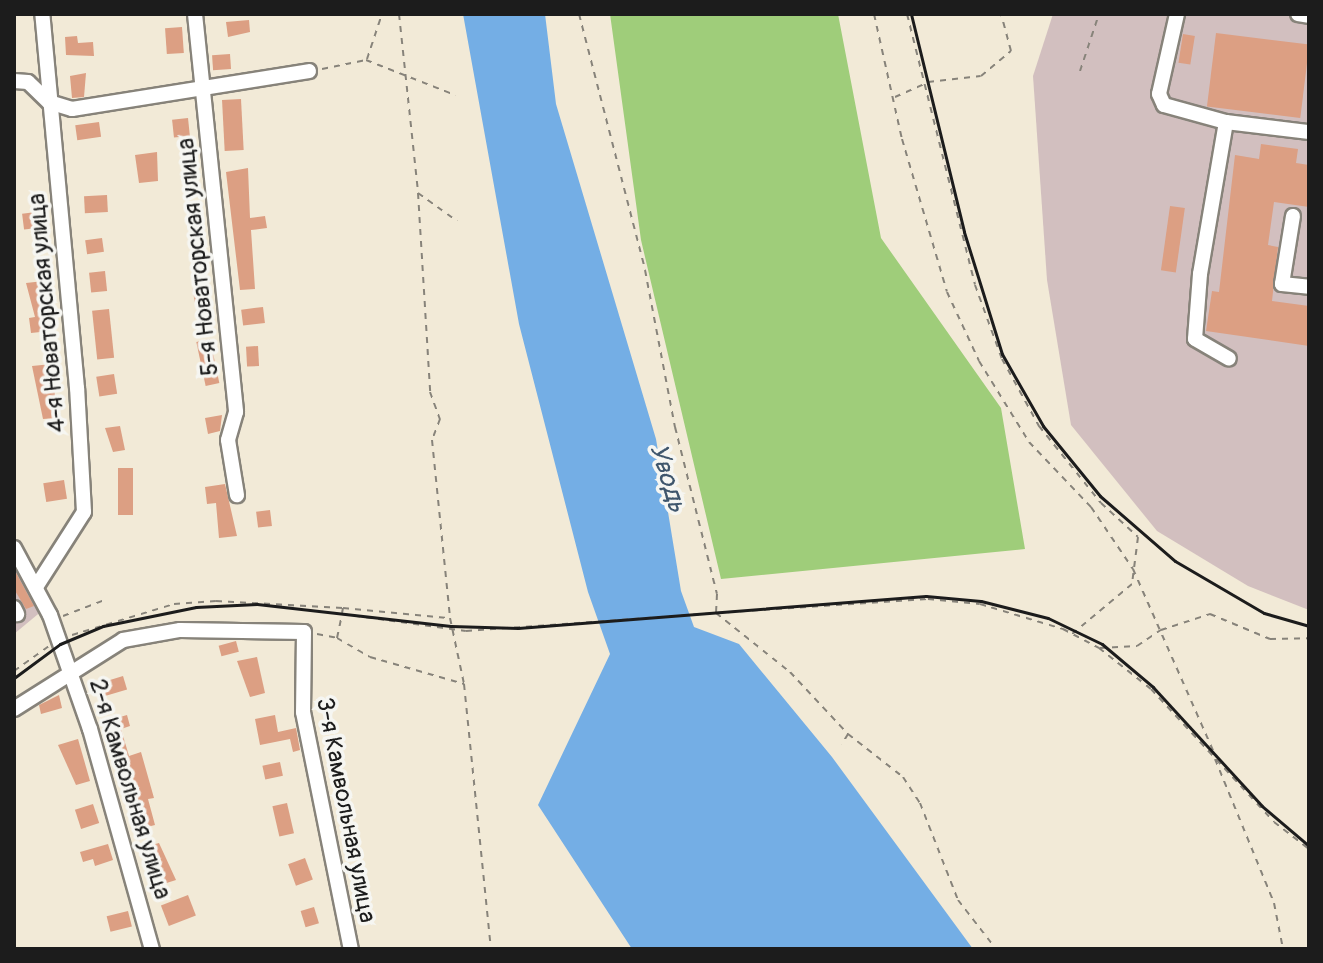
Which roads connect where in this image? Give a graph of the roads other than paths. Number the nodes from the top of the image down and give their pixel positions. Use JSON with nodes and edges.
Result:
{"nodes":[{"id":1,"x":42,"y":14,"type":"edge"},
{"id":2,"x":195,"y":14,"type":"edge"},
{"id":3,"x":1177,"y":14,"type":"edge"},
{"id":4,"x":1298,"y":14,"type":"edge"},
{"id":5,"x":1309,"y":16,"type":"edge"},
{"id":6,"x":309,"y":71,"type":"road end"},
{"id":7,"x":14,"y":81,"type":"edge"},
{"id":8,"x":203,"y":88,"type":"junction"},
{"id":9,"x":49,"y":102,"type":"junction"},
{"id":10,"x":1226,"y":122,"type":"junction"},
{"id":11,"x":1309,"y":132,"type":"edge"},
{"id":12,"x":1293,"y":216,"type":"dead end"},
{"id":13,"x":1309,"y":287,"type":"edge"},
{"id":14,"x":1229,"y":359,"type":"dead end"},
{"id":15,"x":237,"y":495,"type":"dead end"},
{"id":16,"x":14,"y":548,"type":"edge"},
{"id":17,"x":36,"y":587,"type":"junction"},
{"id":18,"x":71,"y":673,"type":"junction"},
{"id":19,"x":14,"y":709,"type":"edge"},
{"id":20,"x":152,"y":949,"type":"edge"},
{"id":21,"x":351,"y":949,"type":"edge"}],
"edges":[{"from":1,"to":9,"type":"street","name":"4-я Новаторская улица"},
{"from":2,"to":8,"type":"street","name":"5-я Новаторская улица"},
{"from":3,"to":10,"type":"street"},
{"from":4,"to":5,"type":"street"},
{"from":6,"to":8,"type":"street"},
{"from":7,"to":9,"type":"street"},
{"from":8,"to":9,"type":"street"},
{"from":8,"to":15,"type":"street","name":"5-я Новаторская улица"},
{"from":9,"to":17,"type":"street","name":"4-я Новаторская улица"},
{"from":10,"to":11,"type":"street"},
{"from":10,"to":14,"type":"street"},
{"from":12,"to":13,"type":"street"},
{"from":16,"to":17,"type":"street","name":"2-я Камвольная улица"},
{"from":17,"to":18,"type":"street","name":"2-я Камвольная улица"},
{"from":18,"to":19,"type":"street"},
{"from":18,"to":20,"type":"street","name":"2-я Камвольная улица"},
{"from":18,"to":21,"type":"street","name":"3-я Камвольная улица"}]}
